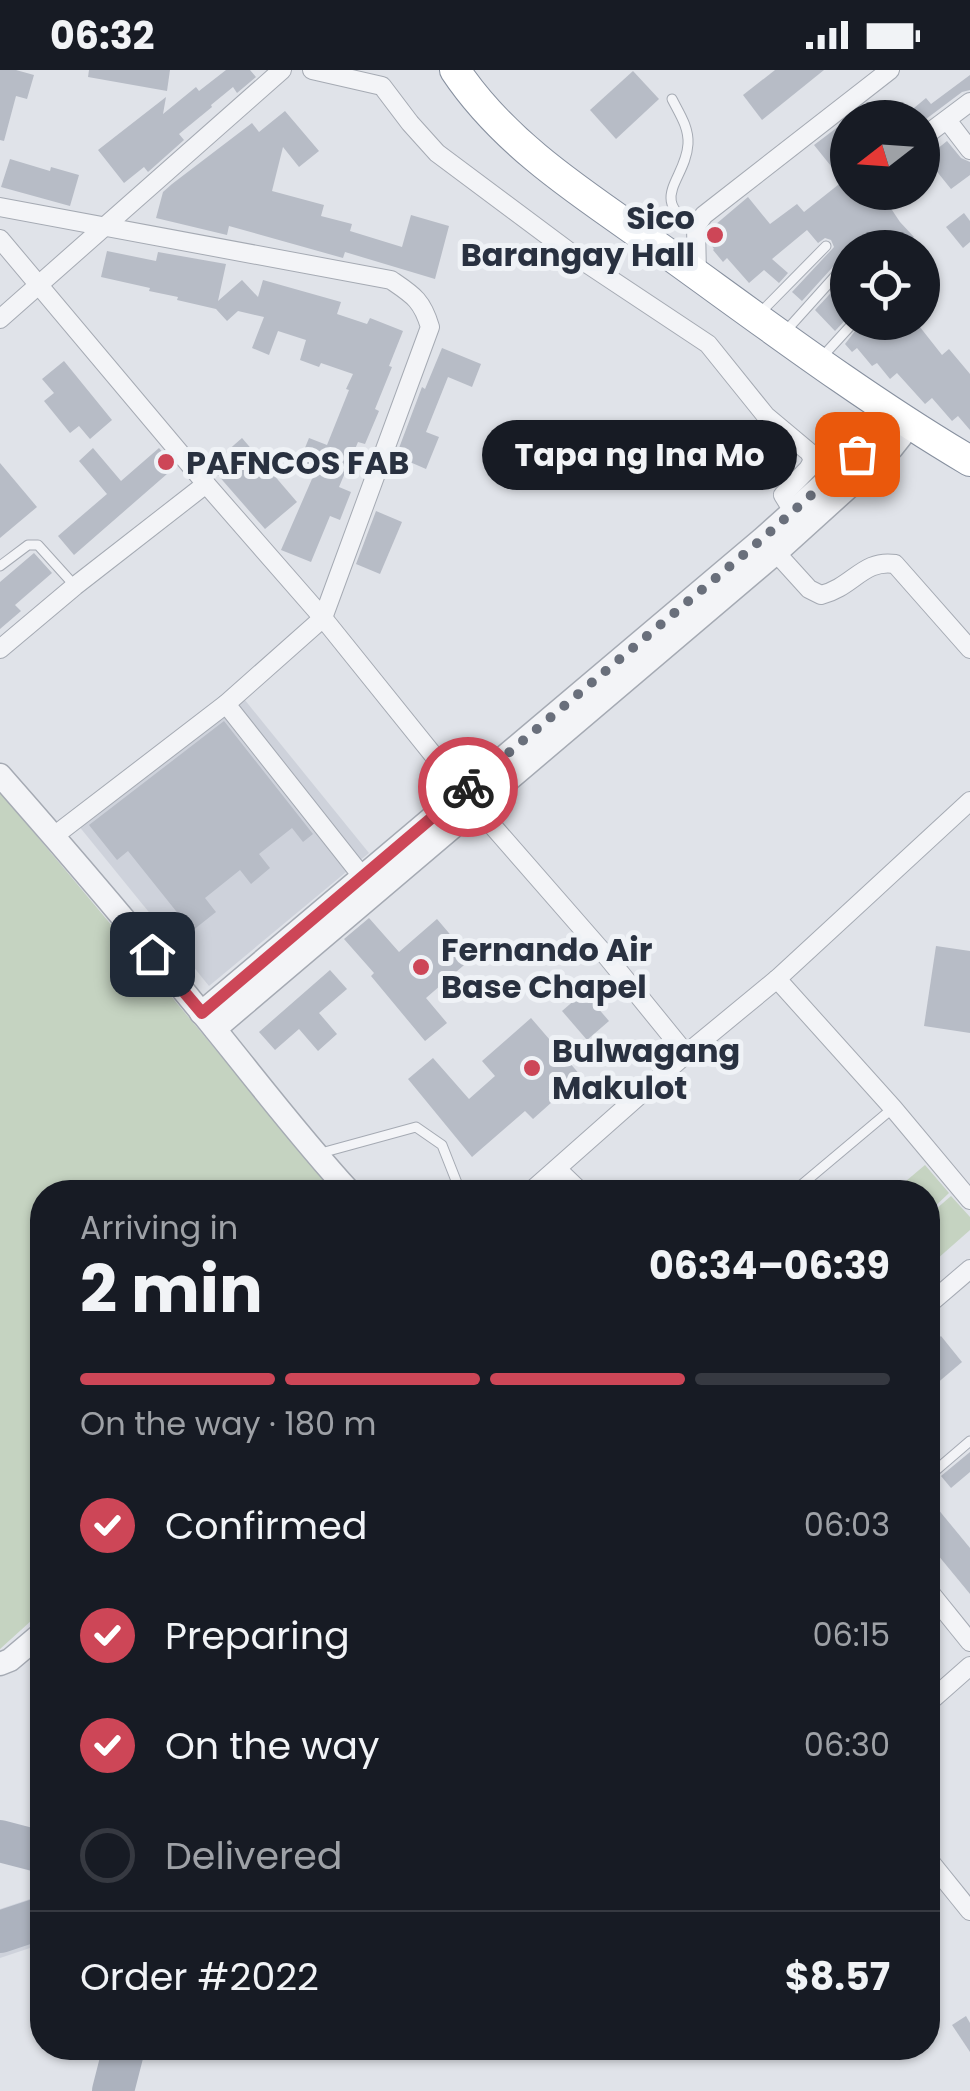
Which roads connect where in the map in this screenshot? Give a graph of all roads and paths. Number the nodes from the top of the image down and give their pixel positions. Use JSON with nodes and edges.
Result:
{"nodes":[{"id":1,"x":282,"y":70,"type":"edge"},
{"id":2,"x":312,"y":70,"type":"edge"},
{"id":3,"x":455,"y":70,"type":"edge"},
{"id":4,"x":890,"y":70,"type":"edge"},
{"id":5,"x":672,"y":98,"type":"dead end"},
{"id":6,"x":970,"y":102,"type":"edge"},
{"id":7,"x":947,"y":120,"type":"junction"},
{"id":8,"x":940,"y":125,"type":"edge"},
{"id":9,"x":970,"y":150,"type":"edge"},
{"id":10,"x":0,"y":207,"type":"edge"},
{"id":11,"x":696,"y":226,"type":"junction"},
{"id":12,"x":104,"y":228,"type":"junction"},
{"id":13,"x":0,"y":239,"type":"edge"},
{"id":14,"x":826,"y":246,"type":"dead end"},
{"id":15,"x":697,"y":275,"type":"junction"},
{"id":16,"x":830,"y":282,"type":"edge"},
{"id":17,"x":40,"y":286,"type":"junction"},
{"id":18,"x":754,"y":316,"type":"junction"},
{"id":19,"x":0,"y":319,"type":"edge"},
{"id":20,"x":782,"y":335,"type":"junction"},
{"id":21,"x":837,"y":340,"type":"edge"},
{"id":22,"x":818,"y":361,"type":"junction"},
{"id":23,"x":902,"y":418,"type":"junction"},
{"id":24,"x":970,"y":461,"type":"edge"},
{"id":25,"x":206,"y":484,"type":"junction"},
{"id":26,"x":798,"y":520,"type":"junction"},
{"id":27,"x":769,"y":545,"type":"junction"},
{"id":28,"x":0,"y":566,"type":"edge"},
{"id":29,"x":75,"y":586,"type":"junction"},
{"id":30,"x":323,"y":618,"type":"junction"},
{"id":31,"x":0,"y":648,"type":"edge"},
{"id":32,"x":970,"y":649,"type":"edge"},
{"id":33,"x":226,"y":704,"type":"junction"},
{"id":34,"x":0,"y":775,"type":"edge"},
{"id":35,"x":469,"y":800,"type":"junction"},
{"id":36,"x":970,"y":801,"type":"edge"},
{"id":37,"x":54,"y":836,"type":"junction"},
{"id":38,"x":369,"y":885,"type":"junction"},
{"id":39,"x":777,"y":979,"type":"junction"},
{"id":40,"x":208,"y":1021,"type":"junction"},
{"id":41,"x":686,"y":1054,"type":"junction"},
{"id":42,"x":893,"y":1108,"type":"junction"},
{"id":43,"x":316,"y":1155,"type":"junction"},
{"id":44,"x":557,"y":1169,"type":"junction"},
{"id":45,"x":339,"y":1180,"type":"edge"},
{"id":46,"x":456,"y":1180,"type":"edge"},
{"id":47,"x":544,"y":1180,"type":"edge"},
{"id":48,"x":566,"y":1180,"type":"edge"},
{"id":49,"x":807,"y":1180,"type":"edge"},
{"id":50,"x":970,"y":1200,"type":"edge"},
{"id":51,"x":970,"y":1269,"type":"edge"},
{"id":52,"x":940,"y":1295,"type":"edge"},
{"id":53,"x":970,"y":1441,"type":"edge"},
{"id":54,"x":940,"y":1467,"type":"edge"},
{"id":55,"x":940,"y":1605,"type":"edge"},
{"id":56,"x":970,"y":1642,"type":"edge"},
{"id":57,"x":30,"y":1643,"type":"edge"},
{"id":58,"x":0,"y":1664,"type":"edge"},
{"id":59,"x":970,"y":1666,"type":"edge"},
{"id":60,"x":940,"y":1693,"type":"edge"},
{"id":61,"x":940,"y":1874,"type":"edge"},
{"id":62,"x":970,"y":1911,"type":"edge"}],
"edges":[{"from":1,"to":12,"type":"street"},
{"from":2,"to":26,"type":"street"},
{"from":3,"to":15,"type":"highway"},
{"from":4,"to":11,"type":"street"},
{"from":5,"to":11,"type":"lane"},
{"from":6,"to":7,"type":"street"},
{"from":7,"to":8,"type":"street"},
{"from":7,"to":9,"type":"street"},
{"from":10,"to":12,"type":"street"},
{"from":11,"to":15,"type":"street"},
{"from":12,"to":17,"type":"street"},
{"from":12,"to":30,"type":"street"},
{"from":13,"to":17,"type":"street"},
{"from":14,"to":18,"type":"lane"},
{"from":15,"to":18,"type":"highway"},
{"from":16,"to":20,"type":"lane"},
{"from":17,"to":19,"type":"street"},
{"from":17,"to":25,"type":"street"},
{"from":18,"to":20,"type":"highway"},
{"from":20,"to":22,"type":"highway"},
{"from":21,"to":22,"type":"lane"},
{"from":22,"to":23,"type":"highway"},
{"from":23,"to":24,"type":"highway"},
{"from":23,"to":26,"type":"street"},
{"from":25,"to":29,"type":"street"},
{"from":25,"to":30,"type":"street"},
{"from":26,"to":27,"type":"street"},
{"from":27,"to":32,"type":"street"},
{"from":27,"to":35,"type":"street"},
{"from":28,"to":29,"type":"lane"},
{"from":29,"to":31,"type":"street"},
{"from":30,"to":33,"type":"street"},
{"from":30,"to":35,"type":"street"},
{"from":33,"to":37,"type":"street"},
{"from":33,"to":38,"type":"street"},
{"from":34,"to":37,"type":"street"},
{"from":35,"to":38,"type":"street"},
{"from":35,"to":41,"type":"street"},
{"from":36,"to":39,"type":"street"},
{"from":37,"to":40,"type":"street"},
{"from":38,"to":40,"type":"street"},
{"from":39,"to":41,"type":"street"},
{"from":39,"to":42,"type":"street"},
{"from":40,"to":43,"type":"street"},
{"from":41,"to":44,"type":"street"},
{"from":42,"to":49,"type":"lane"},
{"from":42,"to":50,"type":"street"},
{"from":43,"to":45,"type":"street"},
{"from":43,"to":46,"type":"lane"},
{"from":44,"to":47,"type":"street"},
{"from":44,"to":48,"type":"street"},
{"from":51,"to":52,"type":"street"},
{"from":53,"to":54,"type":"lane"},
{"from":55,"to":56,"type":"street"},
{"from":57,"to":58,"type":"street"},
{"from":59,"to":60,"type":"street"},
{"from":61,"to":62,"type":"street"}]}
